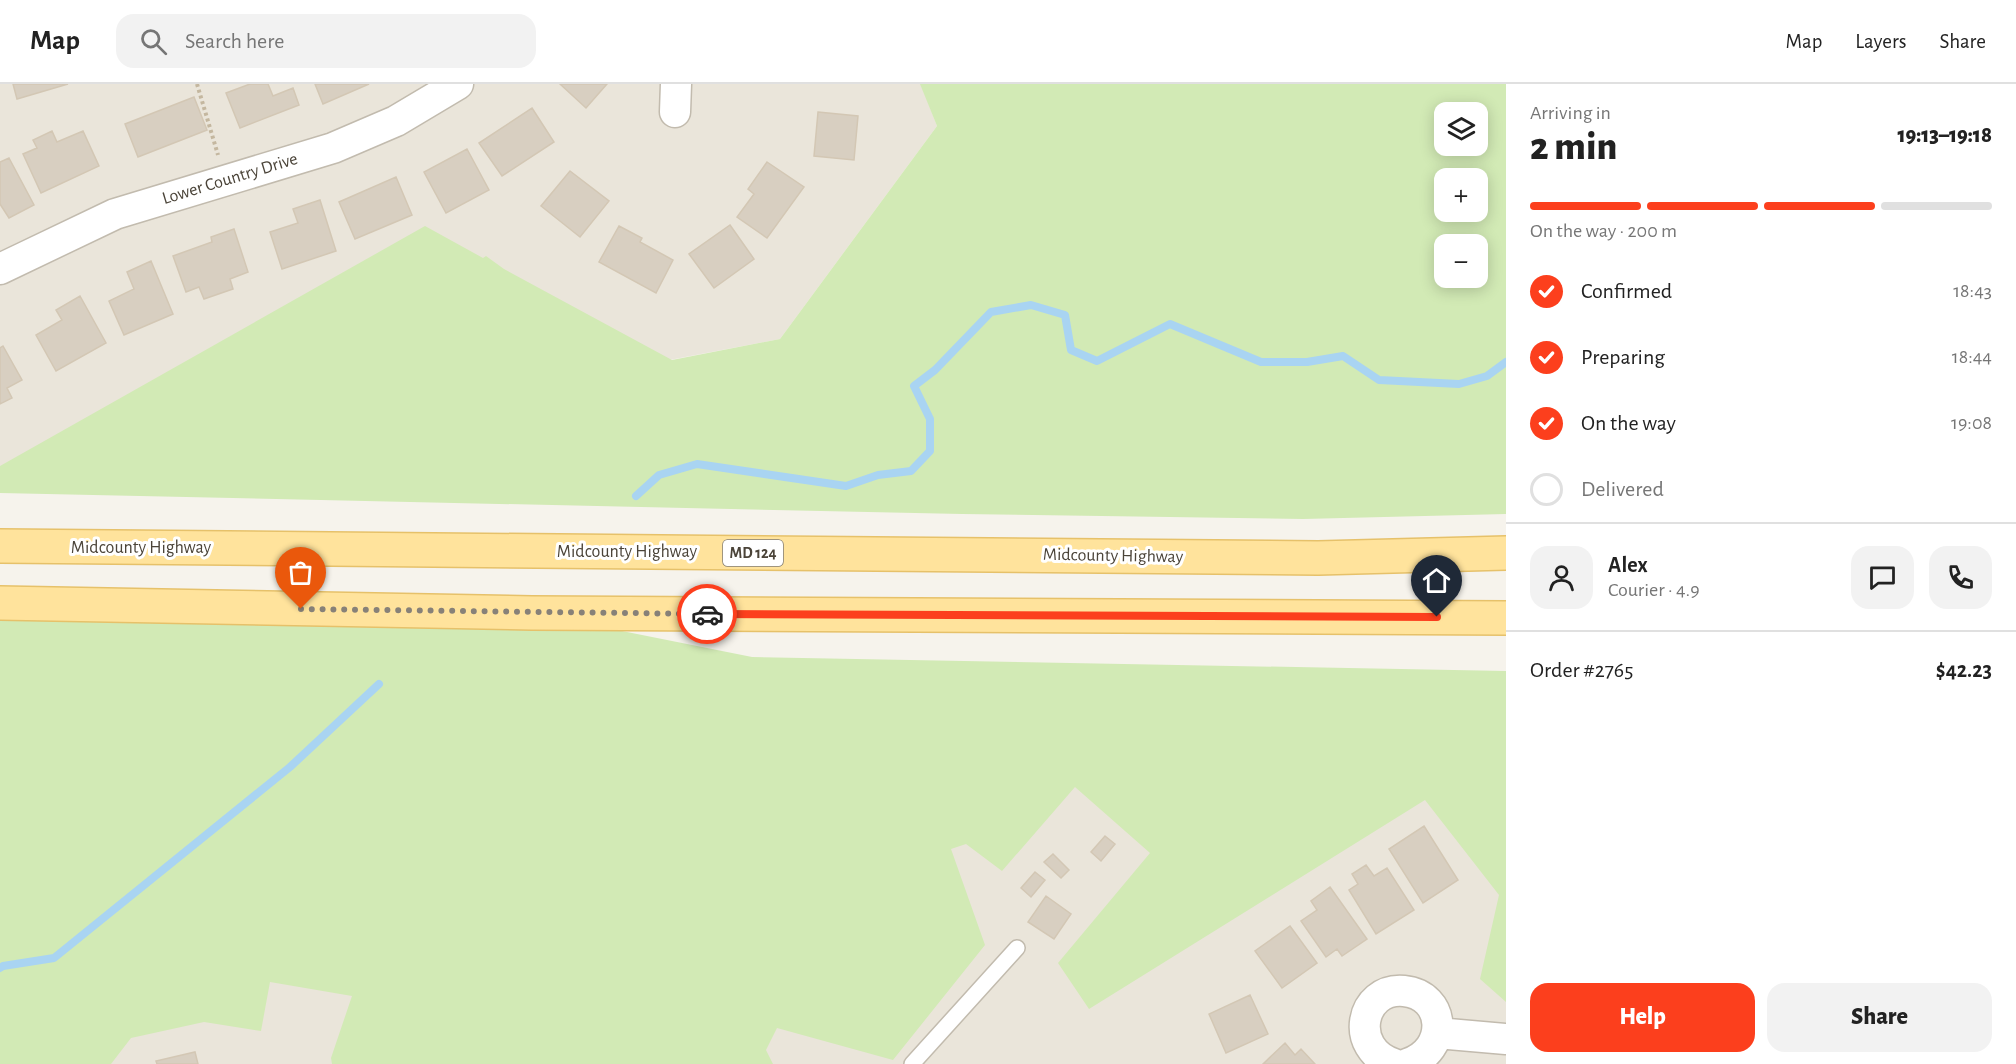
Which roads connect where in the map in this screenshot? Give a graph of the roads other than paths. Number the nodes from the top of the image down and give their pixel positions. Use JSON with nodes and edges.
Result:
{"nodes":[{"id":1,"x":458,"y":84,"type":"edge"},
{"id":2,"x":0,"y":269,"type":"edge"},
{"id":3,"x":0,"y":546,"type":"edge"},
{"id":4,"x":1506,"y":553,"type":"edge"},
{"id":5,"x":0,"y":603,"type":"edge"},
{"id":6,"x":1506,"y":618,"type":"edge"},
{"id":7,"x":1017,"y":948,"type":"dead end"},
{"id":8,"x":1437,"y":1033,"type":"junction"},
{"id":9,"x":1506,"y":1039,"type":"edge"},
{"id":10,"x":912,"y":1064,"type":"edge"},
{"id":11,"x":1394,"y":1064,"type":"edge"},
{"id":12,"x":1407,"y":1064,"type":"edge"}],
"edges":[{"from":1,"to":2,"type":"street","name":"Lower Country Drive"},
{"from":3,"to":4,"type":"main road","name":"Midcounty Highway","number":"MD 124"},
{"from":5,"to":6,"type":"main road"},
{"from":7,"to":10,"type":"lane"},
{"from":8,"to":9,"type":"street"},
{"from":8,"to":11,"type":"street"},
{"from":8,"to":12,"type":"street"}]}
